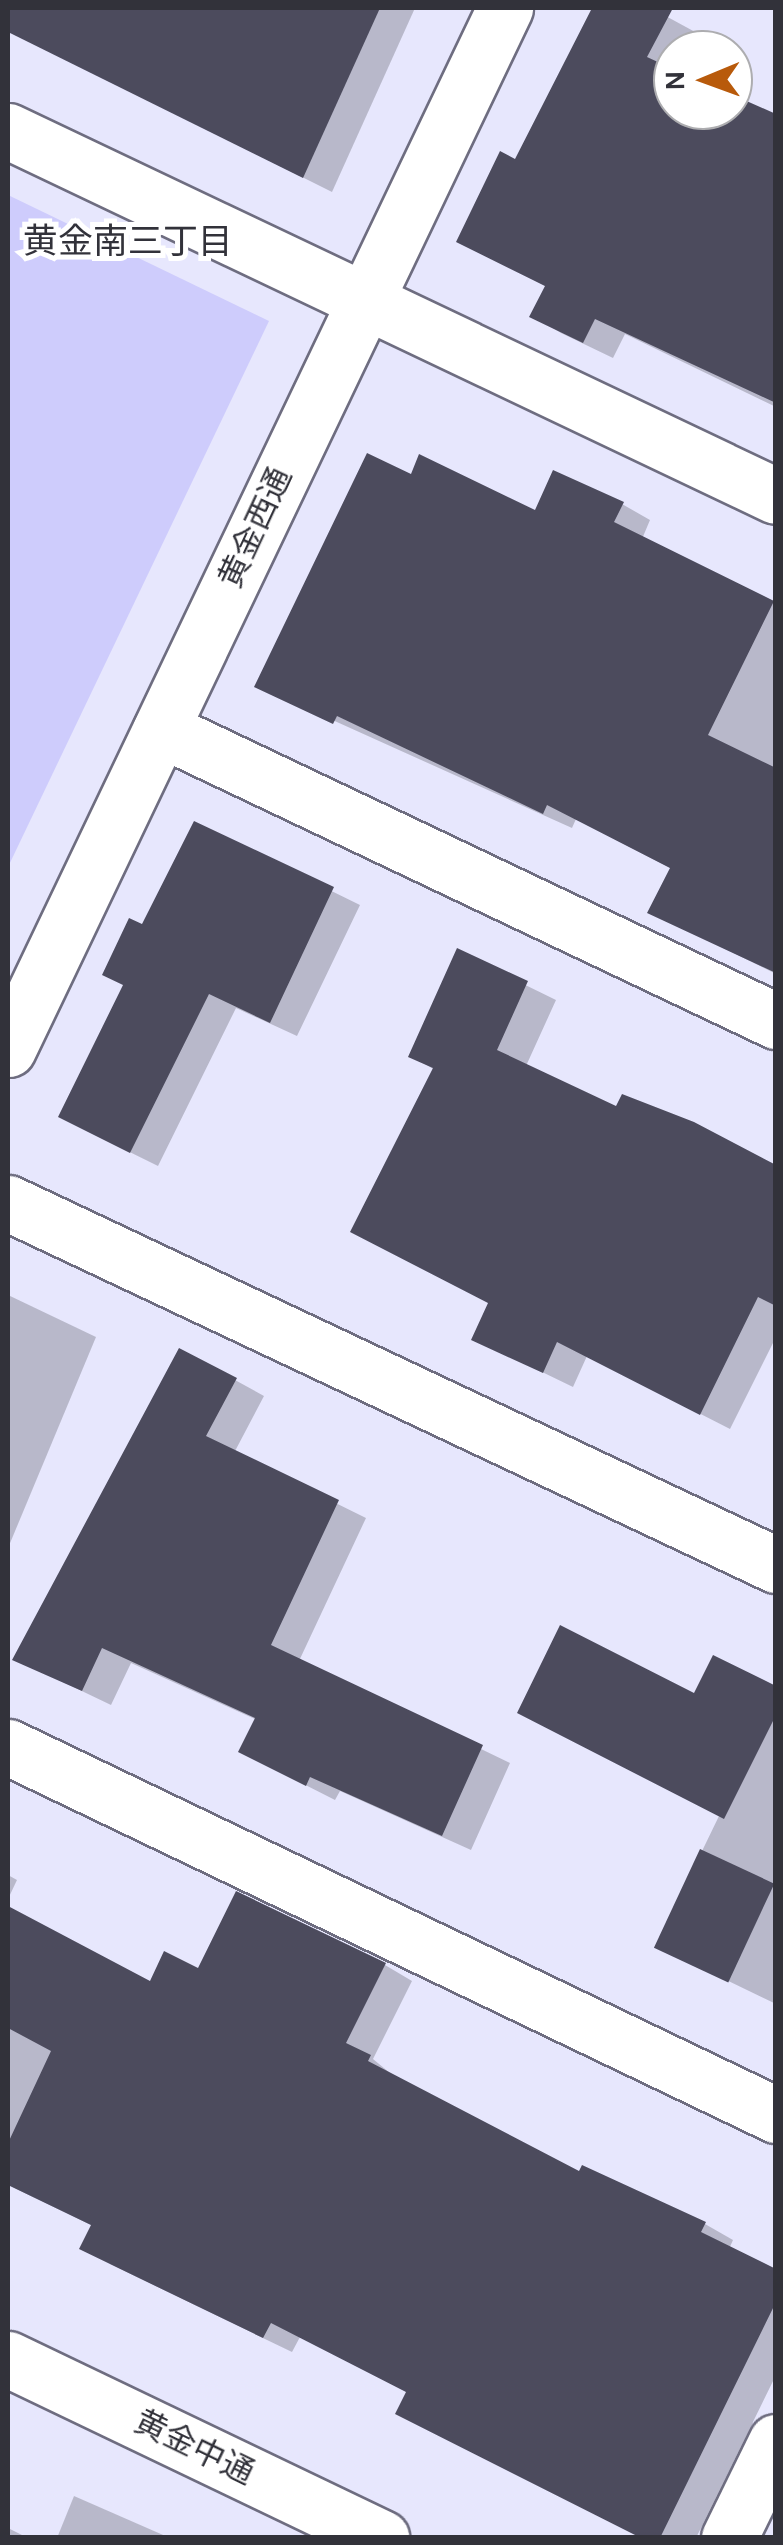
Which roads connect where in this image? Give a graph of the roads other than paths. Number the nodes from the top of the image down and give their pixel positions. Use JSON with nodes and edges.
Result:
{"nodes":[{"id":1,"x":505,"y":8,"type":"edge"},
{"id":2,"x":8,"y":131,"type":"edge"},
{"id":3,"x":364,"y":301,"type":"junction"},
{"id":4,"x":776,"y":496,"type":"edge"},
{"id":5,"x":161,"y":729,"type":"junction"},
{"id":6,"x":776,"y":1021,"type":"edge"},
{"id":7,"x":8,"y":1049,"type":"edge"},
{"id":8,"x":8,"y":1203,"type":"edge"},
{"id":9,"x":776,"y":1565,"type":"edge"},
{"id":10,"x":8,"y":1747,"type":"edge"},
{"id":11,"x":776,"y":2116,"type":"edge"},
{"id":12,"x":8,"y":2359,"type":"edge"},
{"id":13,"x":776,"y":2442,"type":"edge"},
{"id":14,"x":382,"y":2538,"type":"edge"},
{"id":15,"x":729,"y":2538,"type":"edge"}],
"edges":[{"from":1,"to":3,"type":"street","name":"黄金西通"},
{"from":2,"to":3,"type":"street"},
{"from":3,"to":4,"type":"street"},
{"from":3,"to":5,"type":"street","name":"黄金西通"},
{"from":5,"to":6,"type":"street"},
{"from":5,"to":7,"type":"street","name":"黄金西通"},
{"from":8,"to":9,"type":"street"},
{"from":10,"to":11,"type":"street"},
{"from":12,"to":14,"type":"street","name":"黄金中通"},
{"from":13,"to":15,"type":"street"}]}
